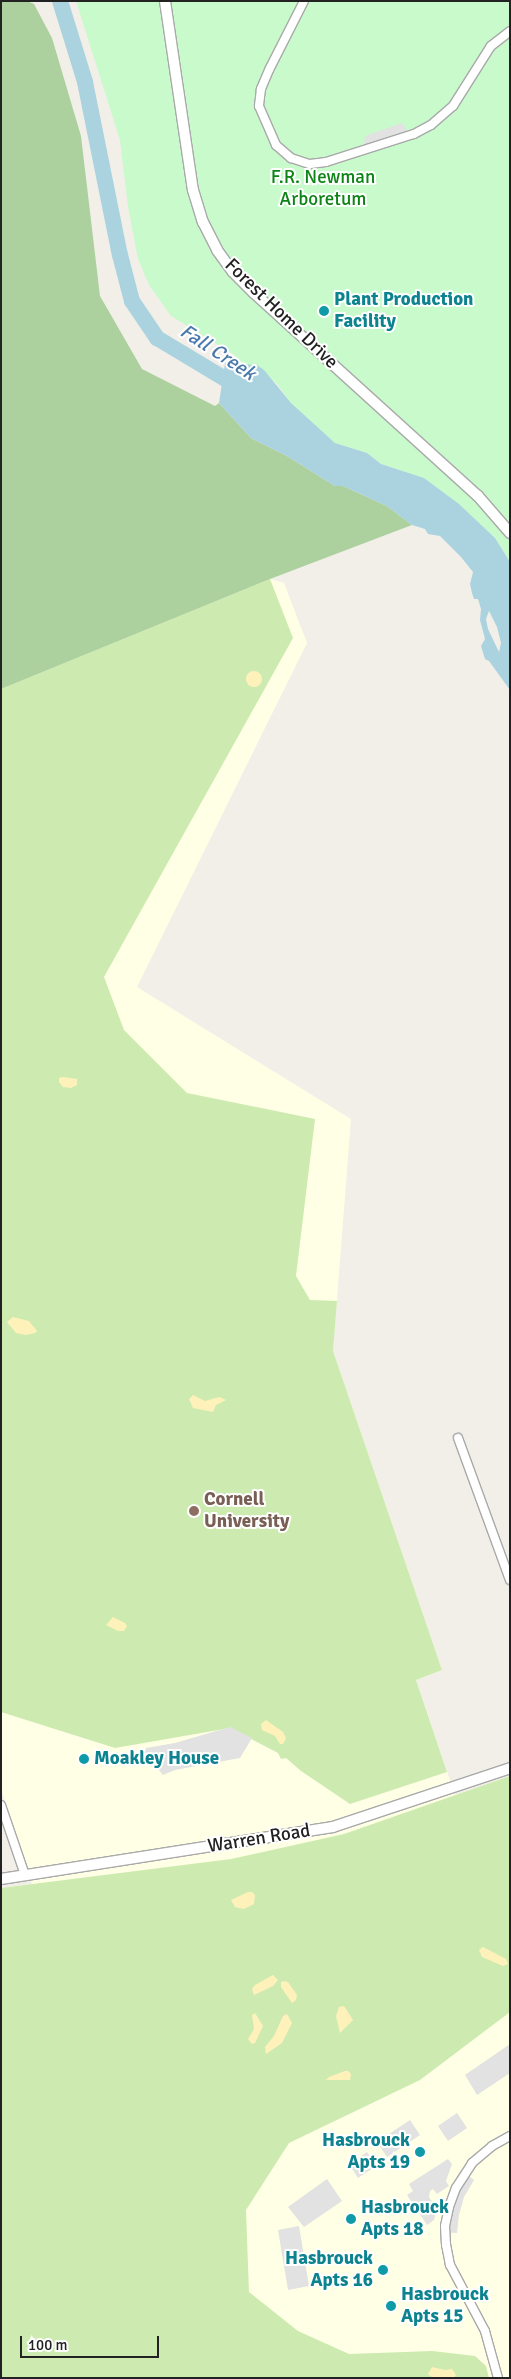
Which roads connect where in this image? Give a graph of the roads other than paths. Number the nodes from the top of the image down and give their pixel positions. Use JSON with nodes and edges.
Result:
{"nodes":[{"id":1,"x":165,"y":1,"type":"edge"},
{"id":2,"x":304,"y":1,"type":"edge"},
{"id":3,"x":510,"y":31,"type":"edge"},
{"id":4,"x":510,"y":533,"type":"edge"},
{"id":5,"x":458,"y":1438,"type":"dead end"},
{"id":6,"x":510,"y":1580,"type":"edge"},
{"id":7,"x":510,"y":1768,"type":"edge"},
{"id":8,"x":1,"y":1805,"type":"edge"},
{"id":9,"x":25,"y":1875,"type":"junction"},
{"id":10,"x":1,"y":1878,"type":"edge"},
{"id":11,"x":510,"y":2136,"type":"edge"},
{"id":12,"x":498,"y":2378,"type":"edge"}],
"edges":[{"from":1,"to":4,"type":"street","name":"Forest Home Drive"},
{"from":2,"to":3,"type":"street"},
{"from":5,"to":6,"type":"street"},
{"from":7,"to":9,"type":"street","name":"Warren Road"},
{"from":8,"to":9,"type":"street"},
{"from":9,"to":10,"type":"street","name":"Warren Road"},
{"from":11,"to":12,"type":"street"}]}
